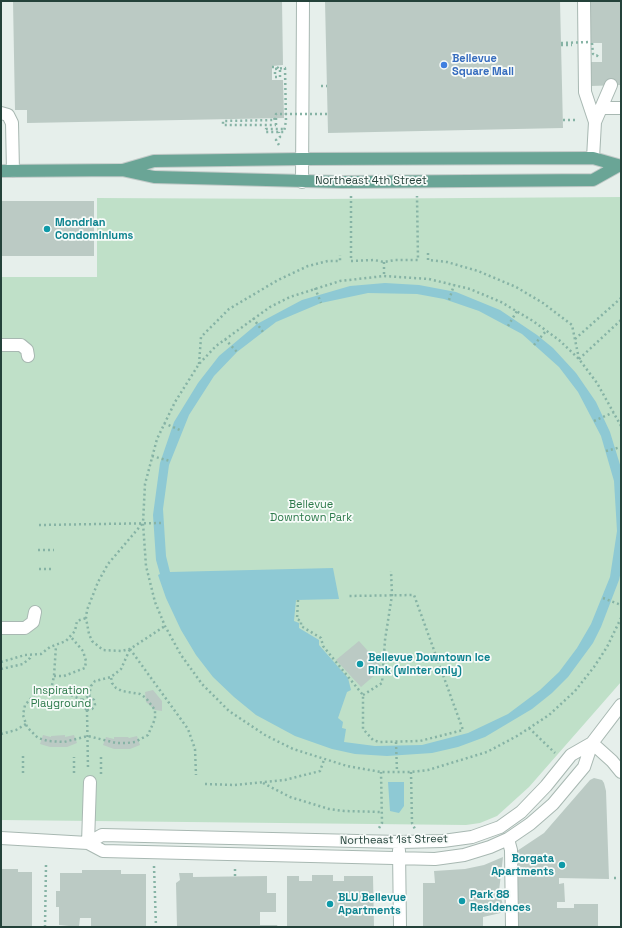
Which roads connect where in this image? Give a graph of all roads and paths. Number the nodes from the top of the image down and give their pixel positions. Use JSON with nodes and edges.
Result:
{"nodes":[{"id":1,"x":303,"y":1,"type":"edge"},
{"id":2,"x":584,"y":1,"type":"edge"},
{"id":3,"x":574,"y":45,"type":"dead end"},
{"id":4,"x":598,"y":54,"type":"dead end"},
{"id":5,"x":272,"y":67,"type":"dead end"},
{"id":6,"x":611,"y":85,"type":"dead end"},
{"id":7,"x":321,"y":86,"type":"dead end"},
{"id":8,"x":327,"y":86,"type":"dead end"},
{"id":9,"x":602,"y":108,"type":"junction"},
{"id":10,"x":621,"y":108,"type":"edge"},
{"id":11,"x":1,"y":113,"type":"edge"},
{"id":12,"x":328,"y":114,"type":"dead end"},
{"id":13,"x":274,"y":118,"type":"dead end"},
{"id":14,"x":563,"y":120,"type":"dead end"},
{"id":15,"x":578,"y":120,"type":"dead end"},
{"id":16,"x":595,"y":122,"type":"junction"},
{"id":17,"x":283,"y":128,"type":"junction"},
{"id":18,"x":279,"y":132,"type":"junction"},
{"id":19,"x":279,"y":145,"type":"dead end"},
{"id":20,"x":593,"y":158,"type":"junction"},
{"id":21,"x":302,"y":160,"type":"junction"},
{"id":22,"x":620,"y":166,"type":"edge"},
{"id":23,"x":122,"y":170,"type":"junction"},
{"id":24,"x":7,"y":171,"type":"edge"},
{"id":25,"x":302,"y":182,"type":"junction"},
{"id":26,"x":351,"y":196,"type":"dead end"},
{"id":27,"x":417,"y":196,"type":"dead end"},
{"id":28,"x":428,"y":253,"type":"dead end"},
{"id":29,"x":340,"y":255,"type":"dead end"},
{"id":30,"x":384,"y":262,"type":"junction"},
{"id":31,"x":384,"y":276,"type":"junction"},
{"id":32,"x":454,"y":284,"type":"junction"},
{"id":33,"x":315,"y":288,"type":"junction"},
{"id":34,"x":621,"y":298,"type":"edge"},
{"id":35,"x":449,"y":300,"type":"dead end"},
{"id":36,"x":320,"y":303,"type":"dead end"},
{"id":37,"x":517,"y":311,"type":"junction"},
{"id":38,"x":253,"y":318,"type":"junction"},
{"id":39,"x":621,"y":320,"type":"edge"},
{"id":40,"x":508,"y":326,"type":"dead end"},
{"id":41,"x":546,"y":331,"type":"junction"},
{"id":42,"x":263,"y":332,"type":"dead end"},
{"id":43,"x":225,"y":339,"type":"junction"},
{"id":44,"x":575,"y":339,"type":"junction"},
{"id":45,"x":1,"y":345,"type":"edge"},
{"id":46,"x":534,"y":345,"type":"dead end"},
{"id":47,"x":237,"y":352,"type":"dead end"},
{"id":48,"x":28,"y":356,"type":"dead end"},
{"id":49,"x":579,"y":359,"type":"junction"},
{"id":50,"x":199,"y":364,"type":"junction"},
{"id":51,"x":614,"y":412,"type":"junction"},
{"id":52,"x":594,"y":421,"type":"dead end"},
{"id":53,"x":164,"y":423,"type":"junction"},
{"id":54,"x":621,"y":426,"type":"edge"},
{"id":55,"x":182,"y":431,"type":"dead end"},
{"id":56,"x":621,"y":447,"type":"edge"},
{"id":57,"x":606,"y":451,"type":"dead end"},
{"id":58,"x":152,"y":456,"type":"junction"},
{"id":59,"x":170,"y":461,"type":"dead end"},
{"id":60,"x":143,"y":523,"type":"junction"},
{"id":61,"x":163,"y":523,"type":"dead end"},
{"id":62,"x":39,"y":525,"type":"dead end"},
{"id":63,"x":38,"y":550,"type":"dead end"},
{"id":64,"x":54,"y":550,"type":"dead end"},
{"id":65,"x":38,"y":569,"type":"dead end"},
{"id":66,"x":54,"y":569,"type":"dead end"},
{"id":67,"x":391,"y":571,"type":"dead end"},
{"id":68,"x":392,"y":595,"type":"junction"},
{"id":69,"x":347,"y":596,"type":"dead end"},
{"id":70,"x":603,"y":598,"type":"dead end"},
{"id":71,"x":298,"y":600,"type":"dead end"},
{"id":72,"x":621,"y":605,"type":"edge"},
{"id":73,"x":35,"y":612,"type":"dead end"},
{"id":74,"x":86,"y":618,"type":"junction"},
{"id":75,"x":621,"y":618,"type":"edge"},
{"id":76,"x":165,"y":626,"type":"junction"},
{"id":77,"x":1,"y":628,"type":"edge"},
{"id":78,"x":71,"y":637,"type":"junction"},
{"id":79,"x":56,"y":646,"type":"junction"},
{"id":80,"x":130,"y":649,"type":"junction"},
{"id":81,"x":31,"y":655,"type":"junction"},
{"id":82,"x":1,"y":662,"type":"edge"},
{"id":83,"x":1,"y":669,"type":"edge"},
{"id":84,"x":54,"y":676,"type":"junction"},
{"id":85,"x":111,"y":677,"type":"junction"},
{"id":86,"x":51,"y":690,"type":"junction"},
{"id":87,"x":363,"y":695,"type":"junction"},
{"id":88,"x":89,"y":696,"type":"junction"},
{"id":89,"x":82,"y":700,"type":"junction"},
{"id":90,"x":621,"y":705,"type":"edge"},
{"id":91,"x":87,"y":710,"type":"junction"},
{"id":92,"x":26,"y":724,"type":"junction"},
{"id":93,"x":528,"y":728,"type":"junction"},
{"id":94,"x":1,"y":734,"type":"edge"},
{"id":95,"x":88,"y":736,"type":"junction"},
{"id":96,"x":592,"y":743,"type":"junction"},
{"id":97,"x":396,"y":744,"type":"junction"},
{"id":98,"x":553,"y":751,"type":"dead end"},
{"id":99,"x":23,"y":756,"type":"dead end"},
{"id":100,"x":74,"y":757,"type":"dead end"},
{"id":101,"x":101,"y":757,"type":"dead end"},
{"id":102,"x":324,"y":760,"type":"junction"},
{"id":103,"x":23,"y":772,"type":"dead end"},
{"id":104,"x":381,"y":772,"type":"junction"},
{"id":105,"x":397,"y":772,"type":"junction"},
{"id":106,"x":411,"y":772,"type":"junction"},
{"id":107,"x":621,"y":772,"type":"edge"},
{"id":108,"x":74,"y":773,"type":"dead end"},
{"id":109,"x":101,"y":774,"type":"dead end"},
{"id":110,"x":196,"y":775,"type":"dead end"},
{"id":111,"x":89,"y":778,"type":"joint"},
{"id":112,"x":262,"y":783,"type":"junction"},
{"id":113,"x":205,"y":784,"type":"dead end"},
{"id":114,"x":382,"y":812,"type":"junction"},
{"id":115,"x":379,"y":829,"type":"dead end"},
{"id":116,"x":415,"y":829,"type":"dead end"},
{"id":117,"x":1,"y":838,"type":"edge"},
{"id":118,"x":508,"y":839,"type":"junction"},
{"id":119,"x":400,"y":842,"type":"junction"},
{"id":120,"x":88,"y":843,"type":"junction"},
{"id":121,"x":399,"y":858,"type":"junction"},
{"id":122,"x":46,"y":865,"type":"dead end"},
{"id":123,"x":154,"y":867,"type":"dead end"},
{"id":124,"x":235,"y":869,"type":"dead end"},
{"id":125,"x":235,"y":876,"type":"dead end"},
{"id":126,"x":614,"y":878,"type":"dead end"},
{"id":127,"x":619,"y":878,"type":"dead end"},
{"id":128,"x":45,"y":927,"type":"edge"},
{"id":129,"x":156,"y":927,"type":"edge"},
{"id":130,"x":400,"y":927,"type":"edge"},
{"id":131,"x":512,"y":927,"type":"edge"}],
"edges":[{"from":1,"to":21,"type":"street"},
{"from":2,"to":16,"type":"street"},
{"from":3,"to":4,"type":"path","bridge":true},
{"from":5,"to":17,"type":"path","bridge":true},
{"from":6,"to":9,"type":"street"},
{"from":7,"to":8,"type":"path"},
{"from":9,"to":10,"type":"street"},
{"from":9,"to":16,"type":"street"},
{"from":11,"to":24,"type":"street"},
{"from":12,"to":13,"type":"path","bridge":true},
{"from":14,"to":15,"type":"path"},
{"from":16,"to":20,"type":"street"},
{"from":17,"to":18,"type":"path"},
{"from":17,"to":18,"type":"path"},
{"from":18,"to":19,"type":"path"},
{"from":20,"to":21,"type":"main road","name":"Northeast 4th Street"},
{"from":20,"to":22,"type":"main road","name":"Northeast 4th Street"},
{"from":21,"to":23,"type":"main road","name":"Northeast 4th Street"},
{"from":21,"to":25,"type":"street"},
{"from":22,"to":25,"type":"main road","name":"Northeast 4th Street"},
{"from":23,"to":24,"type":"main road","name":"Northeast 4th Street"},
{"from":23,"to":25,"type":"main road","name":"Northeast 4th Street"},
{"from":26,"to":30,"type":"path"},
{"from":27,"to":30,"type":"path"},
{"from":28,"to":44,"type":"path"},
{"from":29,"to":50,"type":"path"},
{"from":30,"to":31,"type":"path"},
{"from":31,"to":32,"type":"path"},
{"from":31,"to":33,"type":"path"},
{"from":32,"to":35,"type":"path"},
{"from":32,"to":37,"type":"path"},
{"from":33,"to":36,"type":"path"},
{"from":33,"to":38,"type":"path"},
{"from":34,"to":44,"type":"path"},
{"from":37,"to":40,"type":"path"},
{"from":37,"to":41,"type":"path"},
{"from":38,"to":42,"type":"path"},
{"from":38,"to":43,"type":"path"},
{"from":39,"to":49,"type":"path"},
{"from":41,"to":46,"type":"path"},
{"from":41,"to":49,"type":"path"},
{"from":43,"to":47,"type":"path"},
{"from":43,"to":50,"type":"path"},
{"from":44,"to":49,"type":"path"},
{"from":45,"to":48,"type":"street"},
{"from":49,"to":51,"type":"path"},
{"from":50,"to":53,"type":"path"},
{"from":51,"to":52,"type":"path"},
{"from":51,"to":54,"type":"path"},
{"from":53,"to":55,"type":"path"},
{"from":53,"to":58,"type":"path"},
{"from":56,"to":57,"type":"path"},
{"from":58,"to":59,"type":"path"},
{"from":58,"to":60,"type":"path"},
{"from":60,"to":61,"type":"path"},
{"from":60,"to":62,"type":"path"},
{"from":60,"to":74,"type":"path"},
{"from":60,"to":76,"type":"path"},
{"from":63,"to":64,"type":"path"},
{"from":65,"to":66,"type":"path"},
{"from":67,"to":68,"type":"path"},
{"from":68,"to":69,"type":"path"},
{"from":68,"to":87,"type":"path"},
{"from":68,"to":97,"type":"path"},
{"from":70,"to":72,"type":"path"},
{"from":71,"to":87,"type":"path"},
{"from":73,"to":77,"type":"street"},
{"from":74,"to":78,"type":"path"},
{"from":74,"to":80,"type":"path"},
{"from":75,"to":93,"type":"path"},
{"from":76,"to":80,"type":"path"},
{"from":76,"to":102,"type":"path"},
{"from":78,"to":79,"type":"path"},
{"from":78,"to":84,"type":"path"},
{"from":79,"to":81,"type":"path"},
{"from":79,"to":84,"type":"path"},
{"from":80,"to":85,"type":"path"},
{"from":80,"to":110,"type":"path"},
{"from":81,"to":82,"type":"path"},
{"from":81,"to":83,"type":"path"},
{"from":84,"to":86,"type":"path"},
{"from":85,"to":88,"type":"path"},
{"from":85,"to":95,"type":"path"},
{"from":86,"to":89,"type":"path"},
{"from":86,"to":92,"type":"path"},
{"from":87,"to":97,"type":"path"},
{"from":88,"to":89,"type":"path"},
{"from":88,"to":91,"type":"path"},
{"from":89,"to":91,"type":"path"},
{"from":90,"to":96,"type":"street"},
{"from":91,"to":95,"type":"path"},
{"from":92,"to":94,"type":"path"},
{"from":92,"to":95,"type":"path"},
{"from":93,"to":98,"type":"path"},
{"from":93,"to":106,"type":"path"},
{"from":95,"to":111,"type":"path"},
{"from":96,"to":107,"type":"street"},
{"from":96,"to":118,"type":"street","name":"Northeast 1st Street"},
{"from":96,"to":119,"type":"street","name":"Northeast 1st Street"},
{"from":97,"to":105,"type":"path"},
{"from":99,"to":103,"type":"path"},
{"from":100,"to":108,"type":"path"},
{"from":101,"to":109,"type":"path"},
{"from":102,"to":104,"type":"path"},
{"from":102,"to":112,"type":"path"},
{"from":104,"to":105,"type":"path"},
{"from":104,"to":114,"type":"path"},
{"from":105,"to":106,"type":"path"},
{"from":106,"to":116,"type":"path"},
{"from":111,"to":120,"type":"street"},
{"from":112,"to":113,"type":"path"},
{"from":112,"to":114,"type":"path"},
{"from":114,"to":115,"type":"path"},
{"from":117,"to":120,"type":"street","name":"Northeast 1st Street"},
{"from":118,"to":121,"type":"street","name":"Northeast 1st Street"},
{"from":118,"to":131,"type":"street"},
{"from":119,"to":120,"type":"street","name":"Northeast 1st Street"},
{"from":119,"to":121,"type":"street"},
{"from":120,"to":121,"type":"street","name":"Northeast 1st Street"},
{"from":121,"to":130,"type":"street"},
{"from":122,"to":128,"type":"path"},
{"from":123,"to":129,"type":"path"},
{"from":124,"to":125,"type":"path"},
{"from":126,"to":127,"type":"path"}]}
